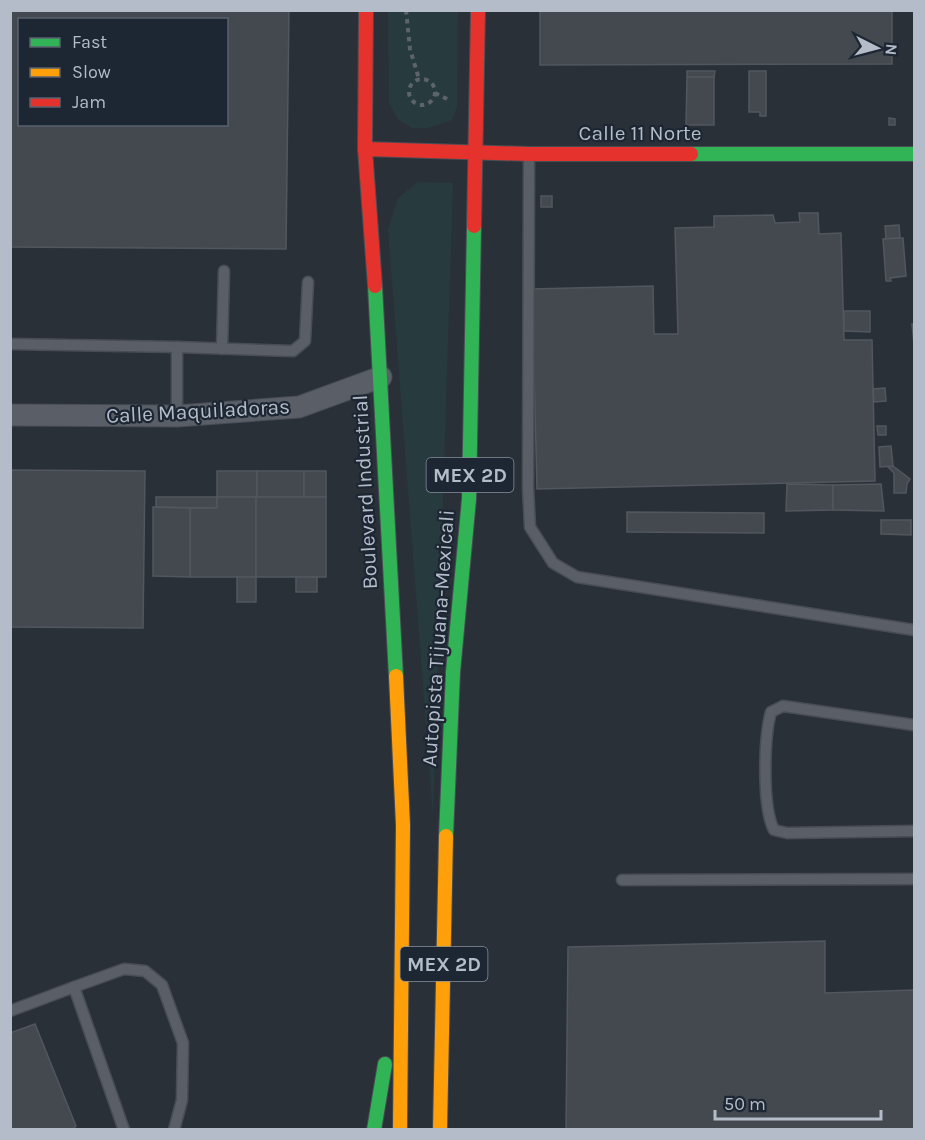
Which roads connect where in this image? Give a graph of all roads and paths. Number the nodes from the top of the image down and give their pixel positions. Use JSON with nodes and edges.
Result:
{"nodes":[{"id":1,"x":366,"y":10,"type":"edge"},
{"id":2,"x":406,"y":10,"type":"edge"},
{"id":3,"x":478,"y":10,"type":"edge"},
{"id":4,"x":419,"y":79,"type":"junction"},
{"id":5,"x":365,"y":149,"type":"junction"},
{"id":6,"x":477,"y":150,"type":"junction"},
{"id":7,"x":529,"y":154,"type":"junction"},
{"id":8,"x":915,"y":154,"type":"edge"},
{"id":9,"x":224,"y":271,"type":"dead end"},
{"id":10,"x":308,"y":282,"type":"dead end"},
{"id":11,"x":10,"y":344,"type":"edge"},
{"id":12,"x":177,"y":347,"type":"junction"},
{"id":13,"x":222,"y":349,"type":"junction"},
{"id":14,"x":381,"y":377,"type":"junction"},
{"id":15,"x":10,"y":415,"type":"edge"},
{"id":16,"x":177,"y":416,"type":"junction"},
{"id":17,"x":915,"y":630,"type":"edge"},
{"id":18,"x":915,"y":725,"type":"edge"},
{"id":19,"x":915,"y":831,"type":"edge"},
{"id":20,"x":915,"y":879,"type":"edge"},
{"id":21,"x":622,"y":880,"type":"dead end"},
{"id":22,"x":402,"y":971,"type":"junction"},
{"id":23,"x":74,"y":987,"type":"junction"},
{"id":24,"x":10,"y":1011,"type":"edge"},
{"id":25,"x":124,"y":1130,"type":"edge"},
{"id":26,"x":174,"y":1130,"type":"edge"},
{"id":27,"x":374,"y":1130,"type":"edge"},
{"id":28,"x":400,"y":1130,"type":"edge"},
{"id":29,"x":440,"y":1130,"type":"edge"}],
"edges":[{"from":1,"to":5,"type":"main road","name":"Boulevard Industrial","number":"MEX 2D"},
{"from":2,"to":4,"type":"path"},
{"from":3,"to":6,"type":"main road","number":"MEX 2D"},
{"from":4,"to":4,"type":"path"},
{"from":5,"to":6,"type":"main road","name":"Calle 11 Norte"},
{"from":5,"to":14,"type":"main road","name":"Boulevard Industrial","number":"MEX 2D"},
{"from":6,"to":7,"type":"main road","name":"Calle 11 Norte"},
{"from":6,"to":29,"type":"main road","name":"Autopista Tijuana-Mexicali","number":"MEX 2D"},
{"from":7,"to":8,"type":"main road","name":"Calle 11 Norte"},
{"from":7,"to":17,"type":"lane"},
{"from":9,"to":13,"type":"lane"},
{"from":10,"to":13,"type":"lane"},
{"from":11,"to":12,"type":"lane"},
{"from":12,"to":13,"type":"lane"},
{"from":12,"to":16,"type":"lane"},
{"from":14,"to":16,"type":"street","name":"Calle Maquiladoras"},
{"from":14,"to":22,"type":"main road","name":"Boulevard Industrial","number":"MEX 2D"},
{"from":15,"to":16,"type":"street","name":"Calle Maquiladoras"},
{"from":18,"to":19,"type":"lane"},
{"from":20,"to":21,"type":"lane"},
{"from":22,"to":27,"type":"main road"},
{"from":22,"to":28,"type":"main road","number":"MEX 2D"},
{"from":23,"to":24,"type":"lane"},
{"from":23,"to":25,"type":"lane"},
{"from":23,"to":26,"type":"lane"}]}
